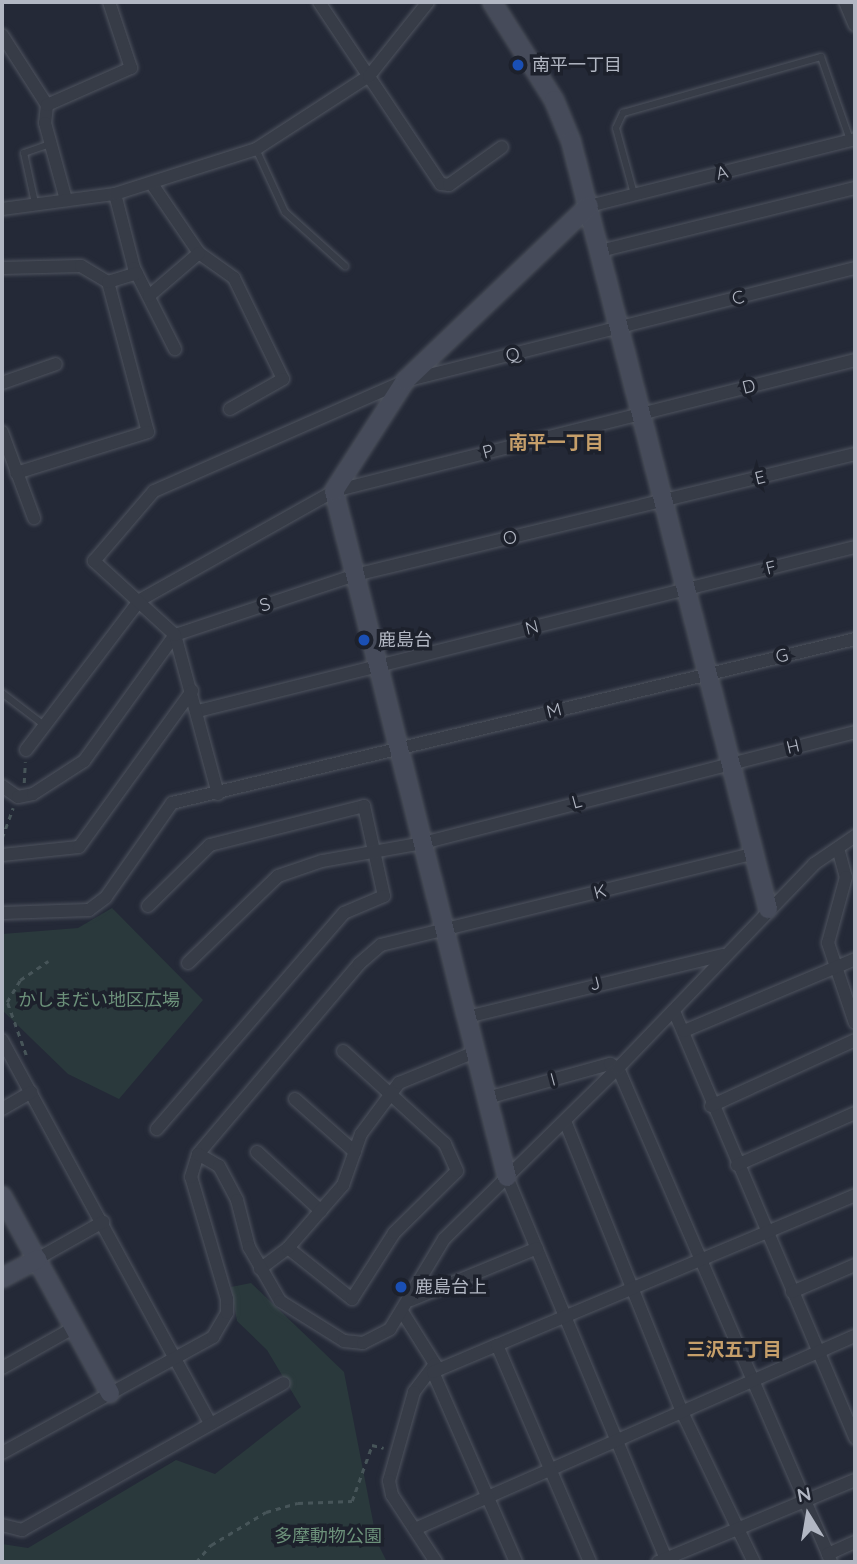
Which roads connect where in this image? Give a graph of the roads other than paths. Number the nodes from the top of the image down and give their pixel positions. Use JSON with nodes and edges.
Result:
{"nodes":[{"id":1,"x":109,"y":2,"type":"edge"},
{"id":2,"x":319,"y":2,"type":"edge"},
{"id":3,"x":428,"y":2,"type":"edge"},
{"id":4,"x":492,"y":2,"type":"edge"},
{"id":5,"x":845,"y":2,"type":"edge"},
{"id":6,"x":855,"y":25,"type":"edge"},
{"id":7,"x":2,"y":35,"type":"edge"},
{"id":8,"x":369,"y":76,"type":"junction"},
{"id":9,"x":47,"y":106,"type":"junction"},
{"id":10,"x":853,"y":140,"type":"edge"},
{"id":11,"x":51,"y":144,"type":"junction"},
{"id":12,"x":502,"y":147,"type":"dead end"},
{"id":13,"x":256,"y":149,"type":"junction"},
{"id":14,"x":152,"y":184,"type":"junction"},
{"id":15,"x":855,"y":188,"type":"edge"},
{"id":16,"x":115,"y":194,"type":"junction"},
{"id":17,"x":634,"y":194,"type":"junction"},
{"id":18,"x":66,"y":200,"type":"junction"},
{"id":19,"x":35,"y":203,"type":"junction"},
{"id":20,"x":589,"y":206,"type":"junction"},
{"id":21,"x":2,"y":209,"type":"edge"},
{"id":22,"x":600,"y":251,"type":"junction"},
{"id":23,"x":199,"y":253,"type":"junction"},
{"id":24,"x":345,"y":266,"type":"dead end"},
{"id":25,"x":2,"y":268,"type":"edge"},
{"id":26,"x":855,"y":268,"type":"edge"},
{"id":27,"x":137,"y":273,"type":"junction"},
{"id":28,"x":108,"y":282,"type":"junction"},
{"id":29,"x":149,"y":296,"type":"junction"},
{"id":30,"x":620,"y":328,"type":"junction"},
{"id":31,"x":175,"y":349,"type":"dead end"},
{"id":32,"x":855,"y":360,"type":"edge"},
{"id":33,"x":56,"y":364,"type":"dead end"},
{"id":34,"x":405,"y":381,"type":"junction"},
{"id":35,"x":2,"y":383,"type":"edge"},
{"id":36,"x":230,"y":409,"type":"dead end"},
{"id":37,"x":642,"y":414,"type":"junction"},
{"id":38,"x":2,"y":432,"type":"edge"},
{"id":39,"x":855,"y":454,"type":"edge"},
{"id":40,"x":16,"y":473,"type":"junction"},
{"id":41,"x":334,"y":491,"type":"junction"},
{"id":42,"x":664,"y":501,"type":"junction"},
{"id":43,"x":34,"y":518,"type":"dead end"},
{"id":44,"x":855,"y":547,"type":"edge"},
{"id":45,"x":355,"y":575,"type":"junction"},
{"id":46,"x":687,"y":589,"type":"junction"},
{"id":47,"x":140,"y":600,"type":"junction"},
{"id":48,"x":175,"y":635,"type":"junction"},
{"id":49,"x":855,"y":639,"type":"edge"},
{"id":50,"x":378,"y":666,"type":"junction"},
{"id":51,"x":708,"y":673,"type":"junction"},
{"id":52,"x":192,"y":691,"type":"junction"},
{"id":53,"x":2,"y":693,"type":"edge"},
{"id":54,"x":198,"y":711,"type":"junction"},
{"id":55,"x":44,"y":725,"type":"junction"},
{"id":56,"x":855,"y":732,"type":"edge"},
{"id":57,"x":399,"y":748,"type":"junction"},
{"id":58,"x":26,"y":750,"type":"road end"},
{"id":59,"x":731,"y":761,"type":"junction"},
{"id":60,"x":2,"y":786,"type":"edge"},
{"id":61,"x":218,"y":794,"type":"junction"},
{"id":62,"x":855,"y":836,"type":"edge"},
{"id":63,"x":423,"y":843,"type":"junction"},
{"id":64,"x":838,"y":848,"type":"junction"},
{"id":65,"x":375,"y":852,"type":"junction"},
{"id":66,"x":755,"y":853,"type":"junction"},
{"id":67,"x":2,"y":855,"type":"edge"},
{"id":68,"x":148,"y":906,"type":"dead end"},
{"id":69,"x":768,"y":909,"type":"junction"},
{"id":70,"x":2,"y":913,"type":"edge"},
{"id":71,"x":445,"y":930,"type":"junction"},
{"id":72,"x":724,"y":955,"type":"junction"},
{"id":73,"x":855,"y":959,"type":"edge"},
{"id":74,"x":188,"y":963,"type":"dead end"},
{"id":75,"x":833,"y":969,"type":"junction"},
{"id":76,"x":674,"y":1011,"type":"junction"},
{"id":77,"x":467,"y":1017,"type":"junction"},
{"id":78,"x":855,"y":1023,"type":"edge"},
{"id":79,"x":684,"y":1031,"type":"junction"},
{"id":80,"x":2,"y":1040,"type":"edge"},
{"id":81,"x":855,"y":1040,"type":"edge"},
{"id":82,"x":343,"y":1051,"type":"dead end"},
{"id":83,"x":475,"y":1052,"type":"junction"},
{"id":84,"x":618,"y":1068,"type":"junction"},
{"id":85,"x":393,"y":1091,"type":"junction"},
{"id":86,"x":31,"y":1092,"type":"junction"},
{"id":87,"x":487,"y":1098,"type":"junction"},
{"id":88,"x":295,"y":1099,"type":"dead end"},
{"id":89,"x":711,"y":1106,"type":"junction"},
{"id":90,"x":2,"y":1109,"type":"edge"},
{"id":91,"x":855,"y":1113,"type":"edge"},
{"id":92,"x":565,"y":1121,"type":"junction"},
{"id":93,"x":157,"y":1129,"type":"dead end"},
{"id":94,"x":257,"y":1152,"type":"dead end"},
{"id":95,"x":355,"y":1152,"type":"junction"},
{"id":96,"x":198,"y":1154,"type":"junction"},
{"id":97,"x":737,"y":1165,"type":"junction"},
{"id":98,"x":507,"y":1177,"type":"junction"},
{"id":99,"x":855,"y":1195,"type":"edge"},
{"id":100,"x":2,"y":1196,"type":"edge"},
{"id":101,"x":321,"y":1211,"type":"junction"},
{"id":102,"x":103,"y":1222,"type":"junction"},
{"id":103,"x":766,"y":1233,"type":"junction"},
{"id":104,"x":288,"y":1248,"type":"junction"},
{"id":105,"x":537,"y":1248,"type":"junction"},
{"id":106,"x":37,"y":1259,"type":"junction"},
{"id":107,"x":699,"y":1261,"type":"junction"},
{"id":108,"x":855,"y":1265,"type":"edge"},
{"id":109,"x":260,"y":1269,"type":"junction"},
{"id":110,"x":2,"y":1278,"type":"edge"},
{"id":111,"x":631,"y":1290,"type":"junction"},
{"id":112,"x":792,"y":1292,"type":"junction"},
{"id":113,"x":411,"y":1300,"type":"junction"},
{"id":114,"x":403,"y":1313,"type":"junction"},
{"id":115,"x":565,"y":1317,"type":"junction"},
{"id":116,"x":75,"y":1327,"type":"junction"},
{"id":117,"x":855,"y":1336,"type":"edge"},
{"id":118,"x":497,"y":1345,"type":"junction"},
{"id":119,"x":819,"y":1352,"type":"junction"},
{"id":120,"x":177,"y":1357,"type":"junction"},
{"id":121,"x":2,"y":1368,"type":"edge"},
{"id":122,"x":433,"y":1371,"type":"junction"},
{"id":123,"x":752,"y":1382,"type":"junction"},
{"id":124,"x":284,"y":1383,"type":"dead end"},
{"id":125,"x":110,"y":1393,"type":"junction"},
{"id":126,"x":850,"y":1410,"type":"edge"},
{"id":127,"x":682,"y":1412,"type":"junction"},
{"id":128,"x":210,"y":1423,"type":"junction"},
{"id":129,"x":855,"y":1438,"type":"edge"},
{"id":130,"x":617,"y":1440,"type":"junction"},
{"id":131,"x":2,"y":1453,"type":"edge"},
{"id":132,"x":551,"y":1469,"type":"junction"},
{"id":133,"x":855,"y":1480,"type":"edge"},
{"id":134,"x":488,"y":1497,"type":"junction"},
{"id":135,"x":804,"y":1501,"type":"junction"},
{"id":136,"x":2,"y":1525,"type":"edge"},
{"id":137,"x":415,"y":1528,"type":"junction"},
{"id":138,"x":739,"y":1528,"type":"junction"},
{"id":139,"x":855,"y":1542,"type":"edge"},
{"id":140,"x":829,"y":1558,"type":"edge"},
{"id":141,"x":663,"y":1561,"type":"edge"},
{"id":142,"x":436,"y":1562,"type":"edge"},
{"id":143,"x":516,"y":1562,"type":"edge"},
{"id":144,"x":590,"y":1562,"type":"edge"},
{"id":145,"x":754,"y":1562,"type":"edge"}],
"edges":[{"from":1,"to":9,"type":"street"},
{"from":2,"to":8,"type":"street"},
{"from":3,"to":8,"type":"street"},
{"from":4,"to":20,"type":"street"},
{"from":5,"to":6,"type":"street"},
{"from":7,"to":9,"type":"street"},
{"from":8,"to":12,"type":"street"},
{"from":8,"to":13,"type":"street"},
{"from":9,"to":11,"type":"street"},
{"from":10,"to":17,"type":"street","name":"A"},
{"from":10,"to":17,"type":"lane"},
{"from":11,"to":18,"type":"street"},
{"from":11,"to":19,"type":"lane"},
{"from":13,"to":14,"type":"street"},
{"from":13,"to":24,"type":"lane"},
{"from":14,"to":16,"type":"street"},
{"from":14,"to":23,"type":"street"},
{"from":15,"to":22,"type":"street"},
{"from":16,"to":18,"type":"street"},
{"from":16,"to":27,"type":"street"},
{"from":17,"to":20,"type":"street","name":"A"},
{"from":18,"to":19,"type":"street"},
{"from":19,"to":21,"type":"street"},
{"from":20,"to":22,"type":"street"},
{"from":20,"to":34,"type":"street"},
{"from":22,"to":30,"type":"street"},
{"from":23,"to":29,"type":"street"},
{"from":23,"to":36,"type":"street"},
{"from":25,"to":28,"type":"street"},
{"from":26,"to":30,"type":"street","name":"C"},
{"from":27,"to":28,"type":"street"},
{"from":27,"to":29,"type":"street"},
{"from":28,"to":40,"type":"street"},
{"from":29,"to":31,"type":"street"},
{"from":30,"to":34,"type":"street","name":"Q"},
{"from":30,"to":37,"type":"street"},
{"from":32,"to":37,"type":"street","name":"D"},
{"from":33,"to":35,"type":"street"},
{"from":34,"to":41,"type":"street"},
{"from":34,"to":47,"type":"street","name":"Q"},
{"from":37,"to":41,"type":"street","name":"P"},
{"from":37,"to":42,"type":"street"},
{"from":38,"to":40,"type":"street"},
{"from":39,"to":42,"type":"street","name":"E"},
{"from":40,"to":43,"type":"street"},
{"from":41,"to":45,"type":"street"},
{"from":41,"to":47,"type":"street","name":"P"},
{"from":42,"to":45,"type":"street","name":"O"},
{"from":42,"to":46,"type":"street"},
{"from":44,"to":46,"type":"street","name":"F"},
{"from":45,"to":48,"type":"street","name":"S"},
{"from":45,"to":50,"type":"street"},
{"from":46,"to":50,"type":"street","name":"N"},
{"from":46,"to":51,"type":"street"},
{"from":47,"to":48,"type":"street"},
{"from":47,"to":55,"type":"street"},
{"from":48,"to":52,"type":"street"},
{"from":48,"to":60,"type":"street"},
{"from":49,"to":51,"type":"street","name":"G"},
{"from":50,"to":54,"type":"street","name":"N"},
{"from":50,"to":57,"type":"street"},
{"from":51,"to":57,"type":"street","name":"M"},
{"from":51,"to":59,"type":"street"},
{"from":52,"to":54,"type":"street"},
{"from":52,"to":67,"type":"street"},
{"from":53,"to":55,"type":"lane"},
{"from":54,"to":61,"type":"street"},
{"from":55,"to":58,"type":"street"},
{"from":56,"to":59,"type":"street","name":"H"},
{"from":57,"to":61,"type":"street","name":"M"},
{"from":57,"to":63,"type":"street"},
{"from":59,"to":63,"type":"street","name":"L"},
{"from":59,"to":66,"type":"street"},
{"from":61,"to":70,"type":"street","name":"M"},
{"from":62,"to":64,"type":"street"},
{"from":63,"to":65,"type":"street","name":"L"},
{"from":63,"to":71,"type":"street"},
{"from":64,"to":69,"type":"street"},
{"from":64,"to":75,"type":"street"},
{"from":65,"to":68,"type":"street"},
{"from":65,"to":74,"type":"street","name":"L"},
{"from":65,"to":93,"type":"street"},
{"from":66,"to":69,"type":"street"},
{"from":66,"to":71,"type":"street","name":"K"},
{"from":69,"to":72,"type":"street"},
{"from":71,"to":77,"type":"street"},
{"from":71,"to":96,"type":"street","name":"K"},
{"from":72,"to":76,"type":"street"},
{"from":72,"to":77,"type":"street","name":"J"},
{"from":73,"to":75,"type":"street"},
{"from":75,"to":78,"type":"street"},
{"from":75,"to":79,"type":"street"},
{"from":76,"to":79,"type":"street"},
{"from":76,"to":84,"type":"street"},
{"from":77,"to":83,"type":"street"},
{"from":79,"to":89,"type":"street"},
{"from":80,"to":86,"type":"street"},
{"from":81,"to":89,"type":"street"},
{"from":82,"to":85,"type":"street"},
{"from":83,"to":85,"type":"street"},
{"from":83,"to":87,"type":"street"},
{"from":84,"to":87,"type":"street","name":"I"},
{"from":84,"to":92,"type":"street"},
{"from":84,"to":107,"type":"street"},
{"from":85,"to":95,"type":"street"},
{"from":85,"to":104,"type":"street"},
{"from":86,"to":90,"type":"street"},
{"from":86,"to":102,"type":"street"},
{"from":87,"to":98,"type":"street"},
{"from":88,"to":95,"type":"street"},
{"from":89,"to":97,"type":"street"},
{"from":91,"to":97,"type":"street"},
{"from":92,"to":98,"type":"street"},
{"from":92,"to":111,"type":"street"},
{"from":94,"to":101,"type":"street"},
{"from":95,"to":101,"type":"street"},
{"from":96,"to":109,"type":"street"},
{"from":96,"to":120,"type":"street"},
{"from":97,"to":103,"type":"street"},
{"from":98,"to":105,"type":"street"},
{"from":98,"to":113,"type":"street"},
{"from":99,"to":103,"type":"street"},
{"from":100,"to":106,"type":"street"},
{"from":101,"to":104,"type":"street"},
{"from":102,"to":106,"type":"street"},
{"from":102,"to":120,"type":"street"},
{"from":103,"to":107,"type":"street"},
{"from":103,"to":112,"type":"street"},
{"from":104,"to":109,"type":"street"},
{"from":105,"to":113,"type":"street"},
{"from":105,"to":115,"type":"street"},
{"from":106,"to":110,"type":"street"},
{"from":106,"to":116,"type":"street"},
{"from":107,"to":111,"type":"street"},
{"from":107,"to":123,"type":"street"},
{"from":108,"to":112,"type":"street"},
{"from":109,"to":114,"type":"street"},
{"from":111,"to":115,"type":"street"},
{"from":111,"to":127,"type":"street"},
{"from":112,"to":119,"type":"street"},
{"from":113,"to":114,"type":"street"},
{"from":114,"to":122,"type":"street"},
{"from":115,"to":118,"type":"street"},
{"from":115,"to":130,"type":"street"},
{"from":116,"to":121,"type":"street"},
{"from":116,"to":125,"type":"street"},
{"from":117,"to":119,"type":"street"},
{"from":118,"to":122,"type":"street"},
{"from":118,"to":132,"type":"street"},
{"from":119,"to":123,"type":"street"},
{"from":119,"to":126,"type":"street"},
{"from":120,"to":125,"type":"street"},
{"from":120,"to":128,"type":"street"},
{"from":122,"to":134,"type":"street"},
{"from":122,"to":137,"type":"street"},
{"from":123,"to":127,"type":"street"},
{"from":123,"to":135,"type":"street"},
{"from":124,"to":128,"type":"street"},
{"from":125,"to":131,"type":"street"},
{"from":126,"to":129,"type":"street"},
{"from":127,"to":130,"type":"street"},
{"from":127,"to":138,"type":"street"},
{"from":128,"to":136,"type":"street"},
{"from":130,"to":132,"type":"street"},
{"from":130,"to":141,"type":"street"},
{"from":132,"to":134,"type":"street"},
{"from":132,"to":144,"type":"street"},
{"from":133,"to":135,"type":"street"},
{"from":134,"to":137,"type":"street"},
{"from":134,"to":143,"type":"street"},
{"from":135,"to":138,"type":"street"},
{"from":135,"to":140,"type":"street"},
{"from":137,"to":142,"type":"street"},
{"from":138,"to":141,"type":"street"},
{"from":138,"to":145,"type":"street"},
{"from":139,"to":140,"type":"street"}]}
